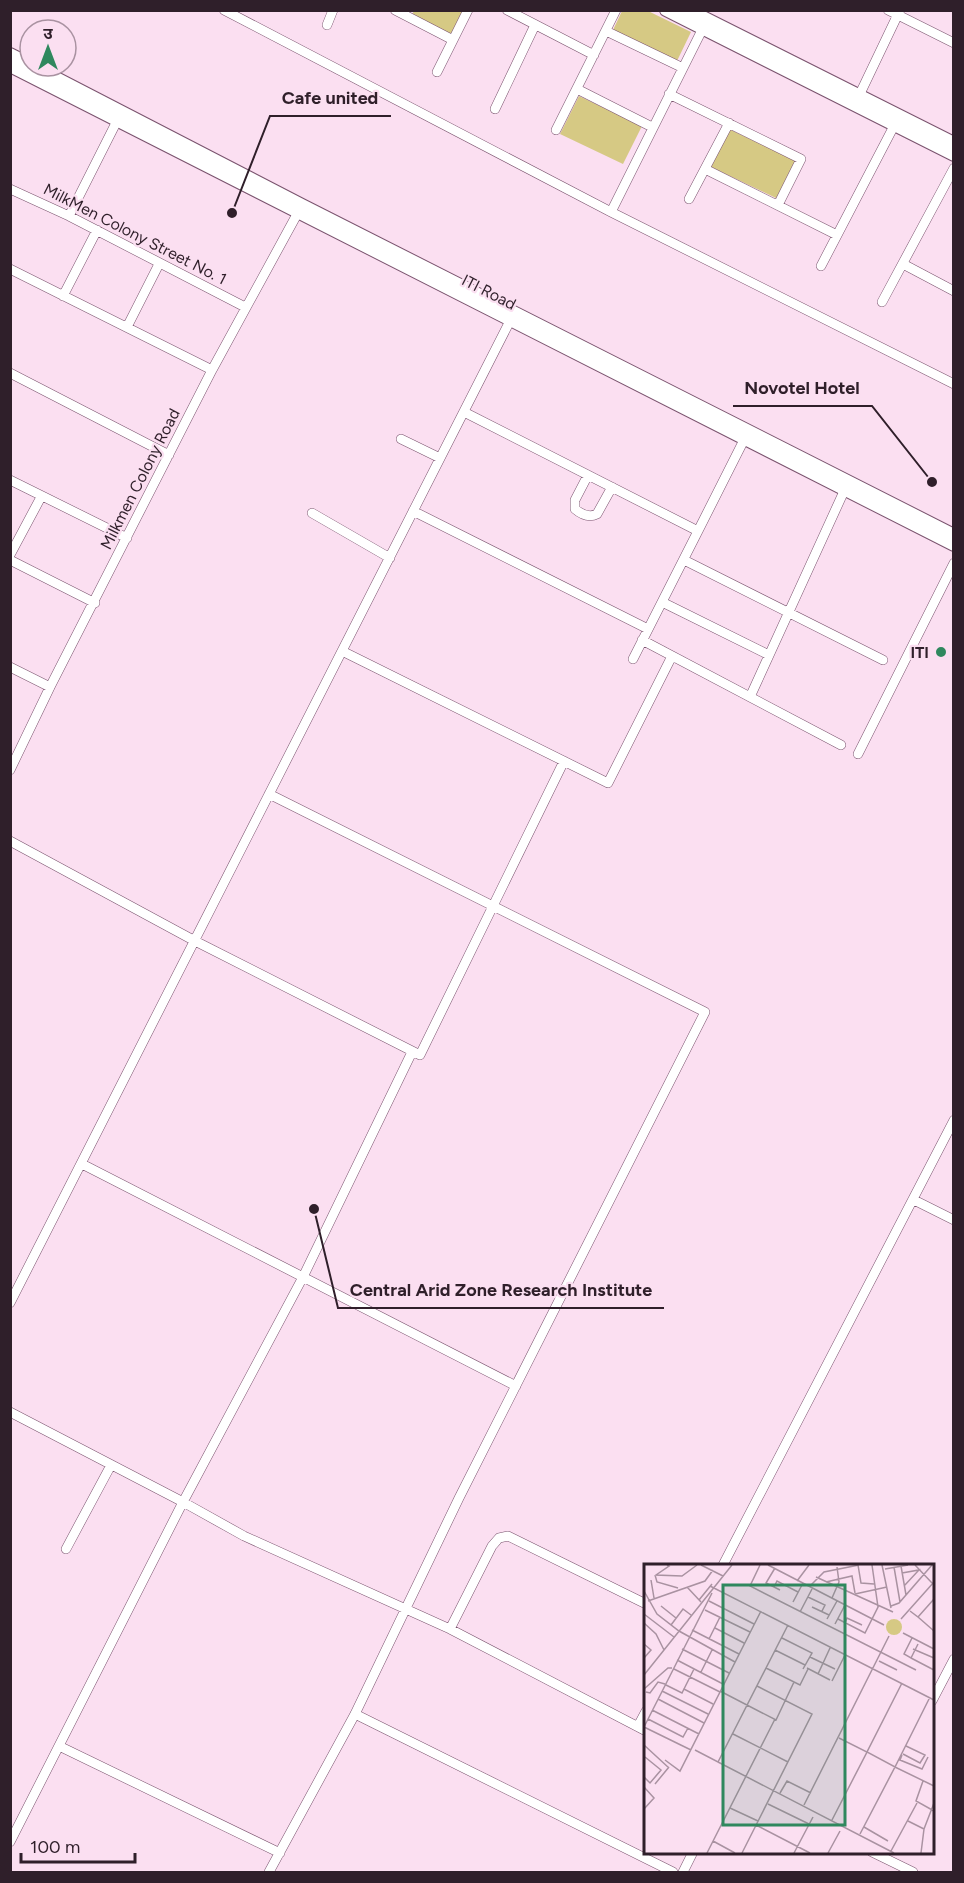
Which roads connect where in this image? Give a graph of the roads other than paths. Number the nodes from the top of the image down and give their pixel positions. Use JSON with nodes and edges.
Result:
{"nodes":[{"id":1,"x":224,"y":10,"type":"edge"},
{"id":2,"x":333,"y":10,"type":"edge"},
{"id":3,"x":395,"y":10,"type":"edge"},
{"id":4,"x":468,"y":10,"type":"edge"},
{"id":5,"x":507,"y":10,"type":"edge"},
{"id":6,"x":616,"y":10,"type":"edge"},
{"id":7,"x":689,"y":10,"type":"edge"},
{"id":8,"x":888,"y":10,"type":"edge"},
{"id":9,"x":672,"y":12,"type":"edge"},
{"id":10,"x":406,"y":13,"type":"edge"},
{"id":11,"x":899,"y":13,"type":"edge"},
{"id":12,"x":327,"y":25,"type":"dead end"},
{"id":13,"x":535,"y":25,"type":"junction"},
{"id":14,"x":703,"y":28,"type":"junction"},
{"id":15,"x":606,"y":31,"type":"junction"},
{"id":16,"x":453,"y":40,"type":"junction"},
{"id":17,"x":954,"y":43,"type":"edge"},
{"id":18,"x":594,"y":55,"type":"junction"},
{"id":19,"x":10,"y":66,"type":"edge"},
{"id":20,"x":681,"y":67,"type":"junction"},
{"id":21,"x":437,"y":72,"type":"dead end"},
{"id":22,"x":54,"y":78,"type":"edge"},
{"id":23,"x":577,"y":89,"type":"junction"},
{"id":24,"x":669,"y":94,"type":"junction"},
{"id":25,"x":858,"y":99,"type":"junction"},
{"id":26,"x":495,"y":109,"type":"dead end"},
{"id":27,"x":119,"y":117,"type":"junction"},
{"id":28,"x":729,"y":123,"type":"junction"},
{"id":29,"x":895,"y":124,"type":"junction"},
{"id":30,"x":652,"y":127,"type":"junction"},
{"id":31,"x":556,"y":130,"type":"dead end"},
{"id":32,"x":954,"y":143,"type":"edge"},
{"id":33,"x":954,"y":155,"type":"edge"},
{"id":34,"x":954,"y":168,"type":"edge"},
{"id":35,"x":705,"y":169,"type":"junction"},
{"id":36,"x":11,"y":191,"type":"edge"},
{"id":37,"x":689,"y":200,"type":"dead end"},
{"id":38,"x":777,"y":205,"type":"junction"},
{"id":39,"x":299,"y":209,"type":"junction"},
{"id":40,"x":610,"y":212,"type":"junction"},
{"id":41,"x":69,"y":216,"type":"junction"},
{"id":42,"x":97,"y":230,"type":"junction"},
{"id":43,"x":837,"y":235,"type":"junction"},
{"id":44,"x":159,"y":264,"type":"junction"},
{"id":45,"x":903,"y":264,"type":"junction"},
{"id":46,"x":821,"y":266,"type":"dead end"},
{"id":47,"x":10,"y":269,"type":"edge"},
{"id":48,"x":954,"y":291,"type":"edge"},
{"id":49,"x":63,"y":296,"type":"junction"},
{"id":50,"x":882,"y":302,"type":"dead end"},
{"id":51,"x":245,"y":307,"type":"junction"},
{"id":52,"x":512,"y":317,"type":"junction"},
{"id":53,"x":127,"y":327,"type":"junction"},
{"id":54,"x":212,"y":370,"type":"junction"},
{"id":55,"x":10,"y":373,"type":"edge"},
{"id":56,"x":954,"y":384,"type":"edge"},
{"id":57,"x":464,"y":412,"type":"junction"},
{"id":58,"x":746,"y":436,"type":"junction"},
{"id":59,"x":401,"y":439,"type":"dead end"},
{"id":60,"x":169,"y":455,"type":"junction"},
{"id":61,"x":440,"y":458,"type":"junction"},
{"id":62,"x":588,"y":475,"type":"junction"},
{"id":63,"x":10,"y":480,"type":"edge"},
{"id":64,"x":612,"y":487,"type":"junction"},
{"id":65,"x":845,"y":489,"type":"junction"},
{"id":66,"x":41,"y":496,"type":"junction"},
{"id":67,"x":413,"y":511,"type":"junction"},
{"id":68,"x":312,"y":513,"type":"dead end"},
{"id":69,"x":698,"y":531,"type":"junction"},
{"id":70,"x":954,"y":535,"type":"edge"},
{"id":71,"x":127,"y":538,"type":"junction"},
{"id":72,"x":954,"y":545,"type":"edge"},
{"id":73,"x":10,"y":555,"type":"edge"},
{"id":74,"x":390,"y":558,"type":"junction"},
{"id":75,"x":10,"y":560,"type":"edge"},
{"id":76,"x":684,"y":560,"type":"junction"},
{"id":77,"x":954,"y":563,"type":"edge"},
{"id":78,"x":662,"y":602,"type":"junction"},
{"id":79,"x":94,"y":603,"type":"junction"},
{"id":80,"x":788,"y":612,"type":"junction"},
{"id":81,"x":648,"y":629,"type":"junction"},
{"id":82,"x":642,"y":640,"type":"junction"},
{"id":83,"x":342,"y":651,"type":"junction"},
{"id":84,"x":769,"y":655,"type":"junction"},
{"id":85,"x":672,"y":656,"type":"junction"},
{"id":86,"x":633,"y":658,"type":"dead end"},
{"id":87,"x":883,"y":660,"type":"dead end"},
{"id":88,"x":10,"y":667,"type":"edge"},
{"id":89,"x":50,"y":687,"type":"junction"},
{"id":90,"x":750,"y":697,"type":"junction"},
{"id":91,"x":841,"y":745,"type":"dead end"},
{"id":92,"x":858,"y":754,"type":"dead end"},
{"id":93,"x":564,"y":761,"type":"junction"},
{"id":94,"x":10,"y":770,"type":"edge"},
{"id":95,"x":269,"y":794,"type":"junction"},
{"id":96,"x":10,"y":841,"type":"edge"},
{"id":97,"x":492,"y":908,"type":"junction"},
{"id":98,"x":195,"y":941,"type":"junction"},
{"id":99,"x":411,"y":1052,"type":"junction"},
{"id":100,"x":954,"y":1120,"type":"edge"},
{"id":101,"x":82,"y":1164,"type":"junction"},
{"id":102,"x":914,"y":1200,"type":"junction"},
{"id":103,"x":954,"y":1220,"type":"edge"},
{"id":104,"x":303,"y":1277,"type":"junction"},
{"id":105,"x":10,"y":1303,"type":"edge"},
{"id":106,"x":516,"y":1386,"type":"junction"},
{"id":107,"x":10,"y":1412,"type":"edge"},
{"id":108,"x":111,"y":1465,"type":"junction"},
{"id":109,"x":183,"y":1502,"type":"junction"},
{"id":110,"x":66,"y":1548,"type":"dead end"},
{"id":111,"x":724,"y":1564,"type":"edge"},
{"id":112,"x":644,"y":1603,"type":"edge"},
{"id":113,"x":406,"y":1609,"type":"junction"},
{"id":114,"x":450,"y":1629,"type":"junction"},
{"id":115,"x":954,"y":1659,"type":"edge"},
{"id":116,"x":934,"y":1699,"type":"edge"},
{"id":117,"x":355,"y":1714,"type":"junction"},
{"id":118,"x":642,"y":1728,"type":"edge"},
{"id":119,"x":59,"y":1746,"type":"junction"},
{"id":120,"x":10,"y":1842,"type":"edge"},
{"id":121,"x":279,"y":1852,"type":"junction"},
{"id":122,"x":692,"y":1853,"type":"edge"},
{"id":123,"x":876,"y":1853,"type":"edge"},
{"id":124,"x":269,"y":1872,"type":"edge"},
{"id":125,"x":673,"y":1872,"type":"edge"},
{"id":126,"x":683,"y":1872,"type":"edge"},
{"id":127,"x":913,"y":1872,"type":"edge"}],
"edges":[{"from":1,"to":40,"type":"street"},
{"from":2,"to":12,"type":"street"},
{"from":3,"to":10,"type":"street"},
{"from":4,"to":16,"type":"street"},
{"from":5,"to":13,"type":"street"},
{"from":6,"to":15,"type":"street"},
{"from":7,"to":25,"type":"street"},
{"from":8,"to":11,"type":"street"},
{"from":9,"to":14,"type":"street"},
{"from":10,"to":16,"type":"street"},
{"from":11,"to":17,"type":"street"},
{"from":11,"to":25,"type":"street"},
{"from":13,"to":18,"type":"street"},
{"from":13,"to":26,"type":"street"},
{"from":14,"to":20,"type":"street"},
{"from":14,"to":25,"type":"street"},
{"from":15,"to":18,"type":"street"},
{"from":15,"to":20,"type":"street"},
{"from":16,"to":21,"type":"street"},
{"from":18,"to":23,"type":"street"},
{"from":19,"to":27,"type":"street","name":"ITI Road"},
{"from":20,"to":24,"type":"street"},
{"from":22,"to":27,"type":"street","name":"ITI Road"},
{"from":23,"to":30,"type":"street"},
{"from":23,"to":31,"type":"street"},
{"from":24,"to":28,"type":"street"},
{"from":24,"to":30,"type":"street"},
{"from":25,"to":29,"type":"street"},
{"from":25,"to":32,"type":"street"},
{"from":27,"to":39,"type":"street","name":"ITI Road"},
{"from":27,"to":41,"type":"street"},
{"from":28,"to":35,"type":"street"},
{"from":28,"to":38,"type":"street"},
{"from":29,"to":33,"type":"street"},
{"from":29,"to":43,"type":"street"},
{"from":30,"to":40,"type":"street"},
{"from":34,"to":45,"type":"street"},
{"from":35,"to":37,"type":"street"},
{"from":35,"to":38,"type":"street"},
{"from":36,"to":41,"type":"street","name":"MilkMen Colony Street No. 1"},
{"from":38,"to":43,"type":"street"},
{"from":39,"to":51,"type":"street","name":"Milkmen Colony Road"},
{"from":39,"to":52,"type":"street","name":"ITI Road"},
{"from":40,"to":56,"type":"street"},
{"from":41,"to":42,"type":"street","name":"MilkMen Colony Street No. 1"},
{"from":42,"to":44,"type":"street","name":"MilkMen Colony Street No. 1"},
{"from":42,"to":49,"type":"street"},
{"from":43,"to":46,"type":"street"},
{"from":44,"to":51,"type":"street","name":"MilkMen Colony Street No. 1"},
{"from":44,"to":53,"type":"street"},
{"from":45,"to":48,"type":"street"},
{"from":45,"to":50,"type":"street"},
{"from":47,"to":49,"type":"street"},
{"from":49,"to":53,"type":"street"},
{"from":51,"to":54,"type":"street","name":"Milkmen Colony Road"},
{"from":52,"to":57,"type":"street"},
{"from":52,"to":58,"type":"street","name":"ITI Road"},
{"from":53,"to":54,"type":"street"},
{"from":54,"to":60,"type":"street","name":"Milkmen Colony Road"},
{"from":55,"to":60,"type":"street"},
{"from":57,"to":61,"type":"street"},
{"from":57,"to":62,"type":"street"},
{"from":58,"to":65,"type":"street","name":"ITI Road"},
{"from":58,"to":69,"type":"street"},
{"from":58,"to":70,"type":"street","name":"ITI Road"},
{"from":59,"to":61,"type":"street"},
{"from":60,"to":71,"type":"street","name":"Milkmen Colony Road"},
{"from":61,"to":67,"type":"street"},
{"from":62,"to":64,"type":"street"},
{"from":62,"to":64,"type":"street"},
{"from":63,"to":66,"type":"street"},
{"from":64,"to":69,"type":"street"},
{"from":65,"to":72,"type":"street","name":"ITI Road"},
{"from":65,"to":80,"type":"street"},
{"from":66,"to":71,"type":"street"},
{"from":66,"to":73,"type":"street"},
{"from":67,"to":74,"type":"street"},
{"from":67,"to":81,"type":"street"},
{"from":68,"to":74,"type":"street"},
{"from":69,"to":76,"type":"street"},
{"from":71,"to":79,"type":"street","name":"Milkmen Colony Road"},
{"from":74,"to":83,"type":"street"},
{"from":75,"to":79,"type":"street"},
{"from":76,"to":78,"type":"street"},
{"from":76,"to":80,"type":"street"},
{"from":77,"to":92,"type":"street"},
{"from":78,"to":81,"type":"street"},
{"from":78,"to":84,"type":"street"},
{"from":79,"to":89,"type":"street","name":"Milkmen Colony Road"},
{"from":80,"to":84,"type":"street"},
{"from":80,"to":87,"type":"street"},
{"from":81,"to":82,"type":"street"},
{"from":82,"to":85,"type":"street"},
{"from":82,"to":86,"type":"street"},
{"from":83,"to":93,"type":"street"},
{"from":83,"to":95,"type":"street"},
{"from":84,"to":90,"type":"street"},
{"from":85,"to":90,"type":"street"},
{"from":85,"to":93,"type":"street"},
{"from":88,"to":89,"type":"street"},
{"from":89,"to":94,"type":"street","name":"Milkmen Colony Road"},
{"from":90,"to":91,"type":"street"},
{"from":93,"to":97,"type":"street"},
{"from":95,"to":97,"type":"street"},
{"from":95,"to":98,"type":"street"},
{"from":96,"to":98,"type":"street"},
{"from":97,"to":99,"type":"street"},
{"from":97,"to":106,"type":"street"},
{"from":98,"to":99,"type":"street"},
{"from":98,"to":101,"type":"street"},
{"from":99,"to":104,"type":"street"},
{"from":100,"to":102,"type":"street"},
{"from":101,"to":104,"type":"street"},
{"from":101,"to":105,"type":"street"},
{"from":102,"to":103,"type":"street"},
{"from":102,"to":111,"type":"street"},
{"from":104,"to":106,"type":"street"},
{"from":104,"to":109,"type":"street"},
{"from":106,"to":113,"type":"street"},
{"from":107,"to":108,"type":"street"},
{"from":108,"to":109,"type":"street"},
{"from":108,"to":110,"type":"street"},
{"from":109,"to":113,"type":"street"},
{"from":109,"to":119,"type":"street"},
{"from":112,"to":114,"type":"street"},
{"from":113,"to":114,"type":"street"},
{"from":113,"to":117,"type":"street"},
{"from":114,"to":118,"type":"street"},
{"from":115,"to":116,"type":"street"},
{"from":117,"to":121,"type":"street"},
{"from":117,"to":125,"type":"street"},
{"from":119,"to":120,"type":"street"},
{"from":119,"to":121,"type":"street"},
{"from":121,"to":124,"type":"street"},
{"from":122,"to":126,"type":"street"},
{"from":123,"to":127,"type":"street"}]}
